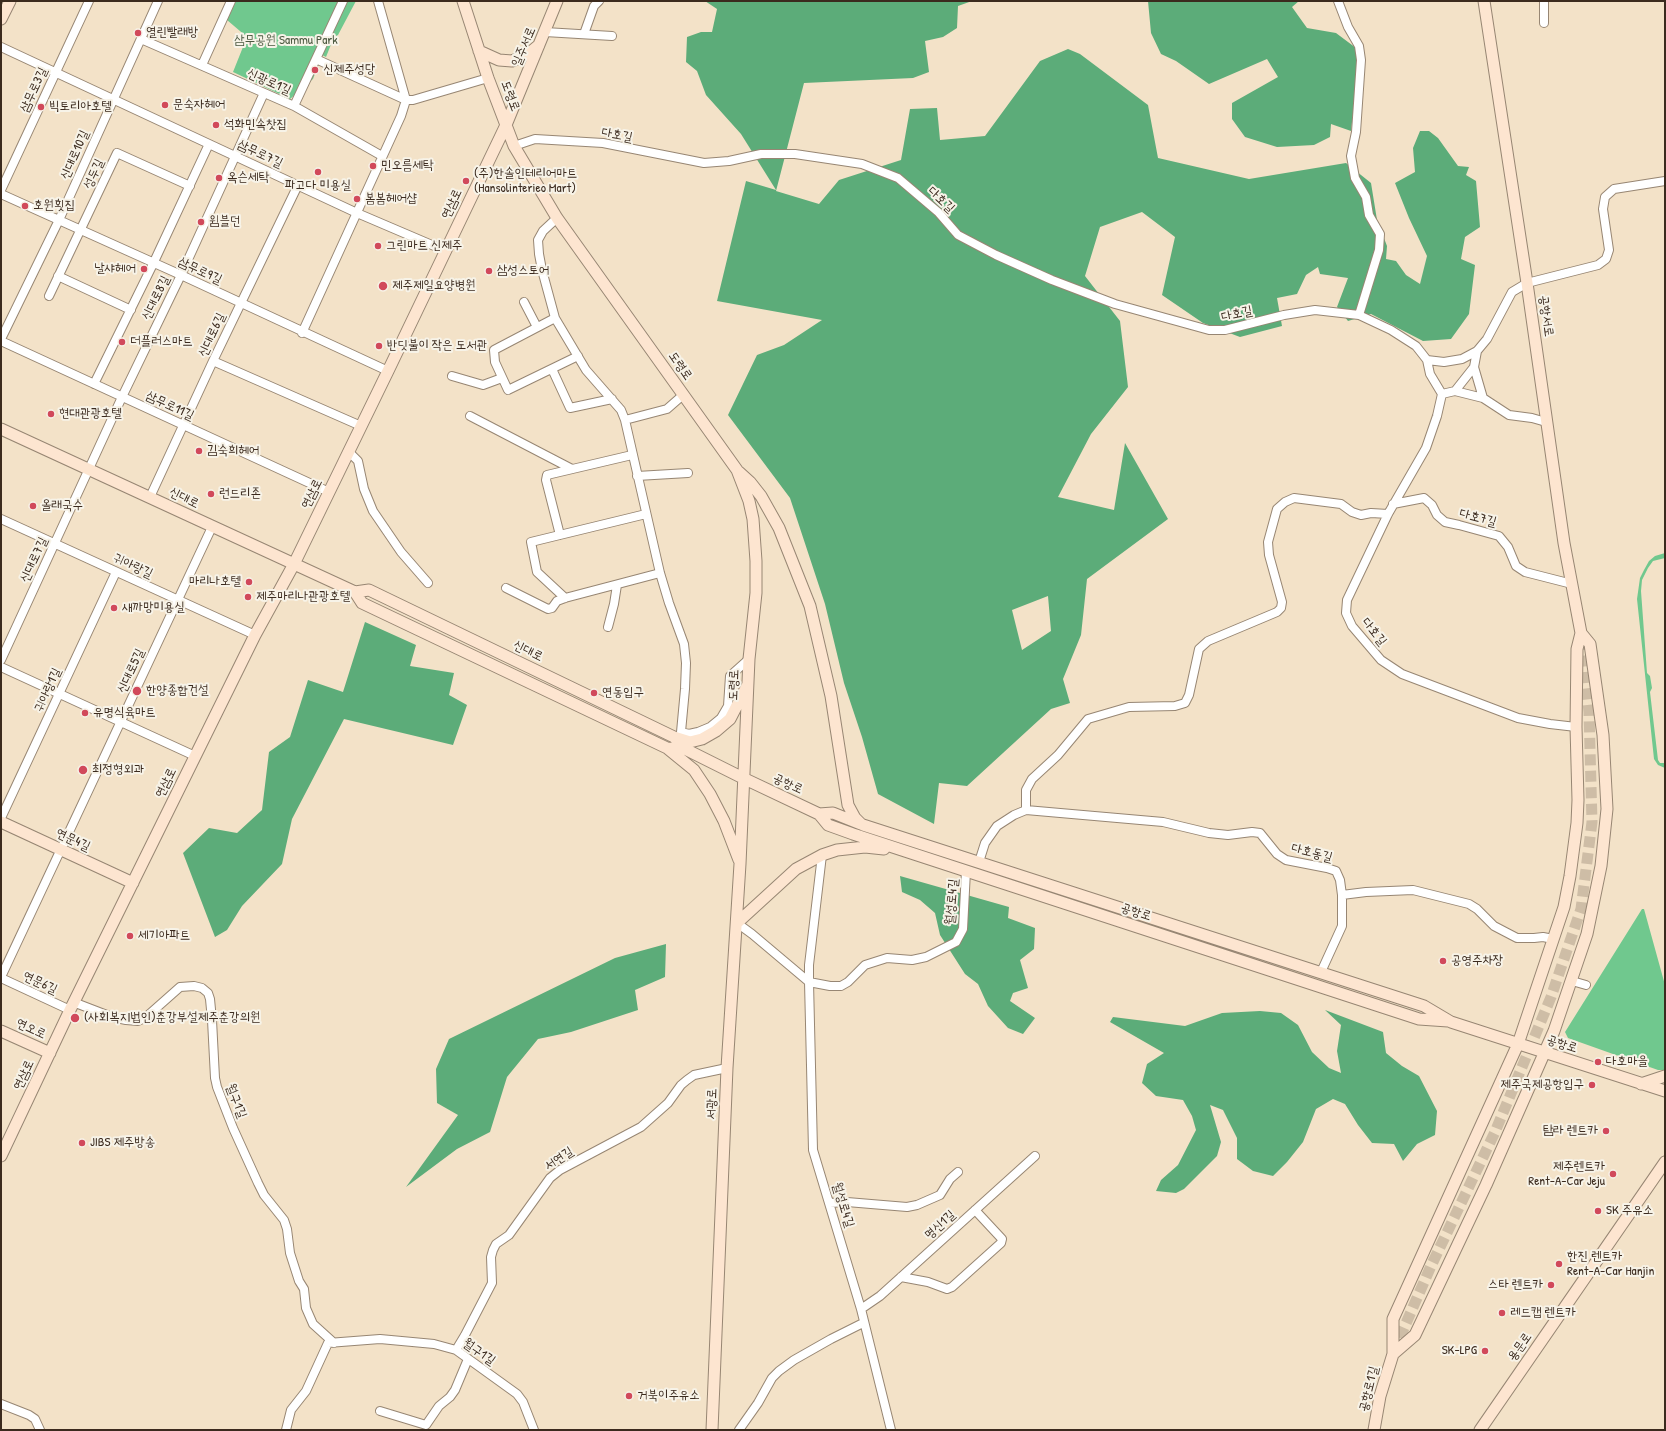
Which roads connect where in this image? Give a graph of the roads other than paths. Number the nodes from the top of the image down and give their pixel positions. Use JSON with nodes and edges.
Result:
{"nodes":[{"id":1,"x":10,"y":1,"type":"edge"},
{"id":2,"x":89,"y":1,"type":"edge"},
{"id":3,"x":158,"y":1,"type":"edge"},
{"id":4,"x":231,"y":1,"type":"edge"},
{"id":5,"x":343,"y":1,"type":"edge"},
{"id":6,"x":378,"y":1,"type":"edge"},
{"id":7,"x":463,"y":1,"type":"edge"},
{"id":8,"x":557,"y":1,"type":"edge"},
{"id":9,"x":599,"y":1,"type":"edge"},
{"id":10,"x":1338,"y":1,"type":"edge"},
{"id":11,"x":1484,"y":1,"type":"edge"},
{"id":12,"x":1544,"y":1,"type":"edge"},
{"id":13,"x":1,"y":19,"type":"edge"},
{"id":14,"x":1544,"y":23,"type":"dead end"},
{"id":15,"x":545,"y":32,"type":"junction"},
{"id":16,"x":584,"y":34,"type":"junction"},
{"id":17,"x":612,"y":36,"type":"dead end"},
{"id":18,"x":141,"y":39,"type":"junction"},
{"id":19,"x":540,"y":45,"type":"junction"},
{"id":20,"x":1,"y":47,"type":"edge"},
{"id":21,"x":479,"y":51,"type":"junction"},
{"id":22,"x":316,"y":59,"type":"junction"},
{"id":23,"x":202,"y":64,"type":"junction"},
{"id":24,"x":56,"y":72,"type":"junction"},
{"id":25,"x":488,"y":78,"type":"junction"},
{"id":26,"x":264,"y":93,"type":"junction"},
{"id":27,"x":113,"y":98,"type":"junction"},
{"id":28,"x":406,"y":100,"type":"junction"},
{"id":29,"x":294,"y":106,"type":"junction"},
{"id":30,"x":506,"y":125,"type":"junction"},
{"id":31,"x":209,"y":144,"type":"junction"},
{"id":32,"x":514,"y":146,"type":"junction"},
{"id":33,"x":236,"y":156,"type":"junction"},
{"id":34,"x":382,"y":156,"type":"junction"},
{"id":35,"x":1665,"y":181,"type":"edge"},
{"id":36,"x":298,"y":185,"type":"junction"},
{"id":37,"x":190,"y":186,"type":"junction"},
{"id":38,"x":1,"y":190,"type":"edge"},
{"id":39,"x":1,"y":194,"type":"edge"},
{"id":40,"x":357,"y":213,"type":"junction"},
{"id":41,"x":557,"y":218,"type":"junction"},
{"id":42,"x":59,"y":220,"type":"junction"},
{"id":43,"x":81,"y":230,"type":"junction"},
{"id":44,"x":446,"y":251,"type":"junction"},
{"id":45,"x":153,"y":264,"type":"junction"},
{"id":46,"x":181,"y":275,"type":"junction"},
{"id":47,"x":58,"y":276,"type":"junction"},
{"id":48,"x":1527,"y":283,"type":"junction"},
{"id":49,"x":49,"y":296,"type":"dead end"},
{"id":50,"x":524,"y":302,"type":"dead end"},
{"id":51,"x":240,"y":304,"type":"junction"},
{"id":52,"x":131,"y":310,"type":"junction"},
{"id":53,"x":1359,"y":315,"type":"junction"},
{"id":54,"x":555,"y":318,"type":"junction"},
{"id":55,"x":537,"y":327,"type":"junction"},
{"id":56,"x":302,"y":333,"type":"junction"},
{"id":57,"x":1,"y":340,"type":"edge"},
{"id":58,"x":1477,"y":350,"type":"junction"},
{"id":59,"x":578,"y":356,"type":"junction"},
{"id":60,"x":1427,"y":360,"type":"junction"},
{"id":61,"x":213,"y":361,"type":"junction"},
{"id":62,"x":1474,"y":367,"type":"junction"},
{"id":63,"x":552,"y":369,"type":"junction"},
{"id":64,"x":388,"y":372,"type":"junction"},
{"id":65,"x":452,"y":376,"type":"dead end"},
{"id":66,"x":502,"y":378,"type":"junction"},
{"id":67,"x":94,"y":384,"type":"junction"},
{"id":68,"x":1455,"y":391,"type":"junction"},
{"id":69,"x":1442,"y":394,"type":"junction"},
{"id":70,"x":683,"y":395,"type":"junction"},
{"id":71,"x":122,"y":397,"type":"junction"},
{"id":72,"x":1483,"y":398,"type":"junction"},
{"id":73,"x":612,"y":399,"type":"junction"},
{"id":74,"x":470,"y":416,"type":"dead end"},
{"id":75,"x":625,"y":420,"type":"junction"},
{"id":76,"x":1546,"y":422,"type":"junction"},
{"id":77,"x":183,"y":426,"type":"junction"},
{"id":78,"x":361,"y":426,"type":"junction"},
{"id":79,"x":1,"y":429,"type":"edge"},
{"id":80,"x":348,"y":451,"type":"junction"},
{"id":81,"x":632,"y":455,"type":"junction"},
{"id":82,"x":572,"y":469,"type":"junction"},
{"id":83,"x":89,"y":470,"type":"junction"},
{"id":84,"x":737,"y":470,"type":"junction"},
{"id":85,"x":688,"y":473,"type":"dead end"},
{"id":86,"x":637,"y":476,"type":"junction"},
{"id":87,"x":329,"y":492,"type":"junction"},
{"id":88,"x":150,"y":497,"type":"junction"},
{"id":89,"x":1394,"y":504,"type":"junction"},
{"id":90,"x":646,"y":514,"type":"junction"},
{"id":91,"x":1388,"y":514,"type":"junction"},
{"id":92,"x":1,"y":519,"type":"edge"},
{"id":93,"x":212,"y":527,"type":"junction"},
{"id":94,"x":560,"y":535,"type":"junction"},
{"id":95,"x":55,"y":543,"type":"junction"},
{"id":96,"x":294,"y":564,"type":"junction"},
{"id":97,"x":116,"y":572,"type":"junction"},
{"id":98,"x":660,"y":573,"type":"junction"},
{"id":99,"x":428,"y":583,"type":"dead end"},
{"id":100,"x":1572,"y":584,"type":"junction"},
{"id":101,"x":617,"y":585,"type":"junction"},
{"id":102,"x":506,"y":588,"type":"dead end"},
{"id":103,"x":355,"y":592,"type":"junction"},
{"id":104,"x":565,"y":598,"type":"junction"},
{"id":105,"x":178,"y":600,"type":"junction"},
{"id":106,"x":608,"y":627,"type":"dead end"},
{"id":107,"x":1581,"y":634,"type":"junction"},
{"id":108,"x":255,"y":635,"type":"junction"},
{"id":109,"x":749,"y":659,"type":"junction"},
{"id":110,"x":1,"y":660,"type":"edge"},
{"id":111,"x":1,"y":667,"type":"edge"},
{"id":112,"x":749,"y":684,"type":"junction"},
{"id":113,"x":59,"y":694,"type":"junction"},
{"id":114,"x":120,"y":722,"type":"junction"},
{"id":115,"x":1576,"y":727,"type":"junction"},
{"id":116,"x":674,"y":737,"type":"junction"},
{"id":117,"x":667,"y":748,"type":"junction"},
{"id":118,"x":685,"y":749,"type":"junction"},
{"id":119,"x":195,"y":756,"type":"junction"},
{"id":120,"x":745,"y":779,"type":"junction"},
{"id":121,"x":1026,"y":810,"type":"junction"},
{"id":122,"x":819,"y":814,"type":"junction"},
{"id":123,"x":1,"y":818,"type":"edge"},
{"id":124,"x":1,"y":822,"type":"edge"},
{"id":125,"x":863,"y":825,"type":"junction"},
{"id":126,"x":61,"y":850,"type":"junction"},
{"id":127,"x":902,"y":850,"type":"junction"},
{"id":128,"x":822,"y":855,"type":"junction"},
{"id":129,"x":979,"y":862,"type":"junction"},
{"id":130,"x":740,"y":864,"type":"junction"},
{"id":131,"x":966,"y":871,"type":"junction"},
{"id":132,"x":133,"y":883,"type":"junction"},
{"id":133,"x":1342,"y":895,"type":"junction"},
{"id":134,"x":737,"y":923,"type":"junction"},
{"id":135,"x":1553,"y":939,"type":"junction"},
{"id":136,"x":1321,"y":972,"type":"junction"},
{"id":137,"x":1,"y":978,"type":"edge"},
{"id":138,"x":1572,"y":981,"type":"junction"},
{"id":139,"x":809,"y":982,"type":"junction"},
{"id":140,"x":1586,"y":985,"type":"dead end"},
{"id":141,"x":71,"y":1006,"type":"junction"},
{"id":142,"x":1451,"y":1022,"type":"junction"},
{"id":143,"x":1,"y":1031,"type":"edge"},
{"id":144,"x":1518,"y":1044,"type":"junction"},
{"id":145,"x":50,"y":1053,"type":"junction"},
{"id":146,"x":1544,"y":1053,"type":"junction"},
{"id":147,"x":727,"y":1068,"type":"junction"},
{"id":148,"x":1665,"y":1076,"type":"edge"},
{"id":149,"x":1641,"y":1084,"type":"junction"},
{"id":150,"x":1665,"y":1092,"type":"edge"},
{"id":151,"x":1,"y":1156,"type":"edge"},
{"id":152,"x":1035,"y":1156,"type":"dead end"},
{"id":153,"x":1665,"y":1162,"type":"edge"},
{"id":154,"x":958,"y":1172,"type":"dead end"},
{"id":155,"x":830,"y":1203,"type":"junction"},
{"id":156,"x":974,"y":1210,"type":"junction"},
{"id":157,"x":901,"y":1277,"type":"junction"},
{"id":158,"x":860,"y":1309,"type":"junction"},
{"id":159,"x":863,"y":1322,"type":"junction"},
{"id":160,"x":334,"y":1343,"type":"junction"},
{"id":161,"x":456,"y":1350,"type":"junction"},
{"id":162,"x":1393,"y":1354,"type":"junction"},
{"id":163,"x":468,"y":1359,"type":"junction"},
{"id":164,"x":1,"y":1404,"type":"edge"},
{"id":165,"x":380,"y":1410,"type":"dead end"},
{"id":166,"x":40,"y":1430,"type":"edge"},
{"id":167,"x":286,"y":1430,"type":"edge"},
{"id":168,"x":534,"y":1430,"type":"edge"},
{"id":169,"x":712,"y":1430,"type":"edge"},
{"id":170,"x":738,"y":1430,"type":"edge"},
{"id":171,"x":891,"y":1430,"type":"edge"},
{"id":172,"x":1374,"y":1430,"type":"edge"},
{"id":173,"x":1480,"y":1430,"type":"edge"}],
"edges":[{"from":1,"to":13,"type":"street"},
{"from":2,"to":24,"type":"street","name":"삼무로3길"},
{"from":3,"to":18,"type":"street","name":"신대로10길"},
{"from":4,"to":23,"type":"street"},
{"from":5,"to":22,"type":"street"},
{"from":6,"to":28,"type":"street"},
{"from":7,"to":21,"type":"street","name":"도령로"},
{"from":8,"to":15,"type":"street","name":"일주서로"},
{"from":9,"to":16,"type":"street"},
{"from":10,"to":53,"type":"street"},
{"from":11,"to":48,"type":"street","name":"공항서로"},
{"from":12,"to":14,"type":"street"},
{"from":15,"to":16,"type":"street"},
{"from":15,"to":19,"type":"street","name":"일주서로"},
{"from":16,"to":17,"type":"street"},
{"from":18,"to":23,"type":"street","name":"신광로1길"},
{"from":18,"to":27,"type":"street","name":"신대로10길"},
{"from":19,"to":21,"type":"street"},
{"from":19,"to":30,"type":"street","name":"일주서로"},
{"from":20,"to":24,"type":"street","name":"삼무로7길"},
{"from":21,"to":25,"type":"street","name":"도령로"},
{"from":22,"to":28,"type":"street"},
{"from":22,"to":29,"type":"street"},
{"from":23,"to":26,"type":"street","name":"신광로1길"},
{"from":24,"to":27,"type":"street","name":"삼무로7길"},
{"from":24,"to":38,"type":"street","name":"삼무로3길"},
{"from":25,"to":28,"type":"street"},
{"from":25,"to":30,"type":"street","name":"도령로"},
{"from":26,"to":29,"type":"street","name":"신광로1길"},
{"from":26,"to":33,"type":"street","name":"신대로8길"},
{"from":27,"to":31,"type":"street","name":"삼무로7길"},
{"from":27,"to":42,"type":"street","name":"신대로10길"},
{"from":28,"to":34,"type":"street"},
{"from":29,"to":34,"type":"street","name":"신광로1길"},
{"from":30,"to":32,"type":"street","name":"도령로"},
{"from":30,"to":44,"type":"street","name":"연삼로"},
{"from":31,"to":33,"type":"street","name":"삼무로7길"},
{"from":31,"to":37,"type":"street"},
{"from":32,"to":41,"type":"street","name":"도령로"},
{"from":32,"to":53,"type":"street","name":"다호길"},
{"from":33,"to":36,"type":"street","name":"삼무로7길"},
{"from":33,"to":46,"type":"street","name":"신대로8길"},
{"from":34,"to":40,"type":"street"},
{"from":35,"to":48,"type":"street"},
{"from":36,"to":40,"type":"street","name":"삼무로7길"},
{"from":36,"to":51,"type":"street","name":"신대로6길"},
{"from":37,"to":43,"type":"street","name":"성두길"},
{"from":37,"to":45,"type":"street"},
{"from":39,"to":42,"type":"street","name":"삼무로9길"},
{"from":40,"to":44,"type":"street","name":"삼무로7길"},
{"from":40,"to":56,"type":"street"},
{"from":41,"to":54,"type":"street"},
{"from":41,"to":70,"type":"street","name":"도령로"},
{"from":42,"to":43,"type":"street","name":"삼무로9길"},
{"from":42,"to":57,"type":"street","name":"신대로10길"},
{"from":43,"to":45,"type":"street","name":"삼무로9길"},
{"from":43,"to":47,"type":"street","name":"성두길"},
{"from":44,"to":64,"type":"street","name":"연삼로"},
{"from":45,"to":46,"type":"street","name":"삼무로9길"},
{"from":45,"to":52,"type":"street"},
{"from":46,"to":51,"type":"street","name":"삼무로9길"},
{"from":46,"to":71,"type":"street","name":"신대로8길"},
{"from":47,"to":49,"type":"street","name":"성두길"},
{"from":47,"to":52,"type":"street"},
{"from":48,"to":58,"type":"street"},
{"from":48,"to":76,"type":"street","name":"공항서로"},
{"from":50,"to":55,"type":"street"},
{"from":51,"to":56,"type":"street","name":"삼무로9길"},
{"from":51,"to":61,"type":"street","name":"신대로6길"},
{"from":52,"to":67,"type":"street"},
{"from":53,"to":60,"type":"street","name":"다호길"},
{"from":54,"to":55,"type":"street"},
{"from":54,"to":59,"type":"street"},
{"from":55,"to":66,"type":"street"},
{"from":56,"to":64,"type":"street","name":"삼무로9길"},
{"from":57,"to":67,"type":"street","name":"삼무로11길"},
{"from":58,"to":60,"type":"street"},
{"from":58,"to":62,"type":"street"},
{"from":59,"to":63,"type":"street"},
{"from":59,"to":73,"type":"street"},
{"from":60,"to":69,"type":"street","name":"다호길"},
{"from":61,"to":77,"type":"street","name":"신대로6길"},
{"from":61,"to":78,"type":"street"},
{"from":62,"to":68,"type":"street"},
{"from":62,"to":72,"type":"street"},
{"from":63,"to":66,"type":"street"},
{"from":63,"to":73,"type":"street"},
{"from":64,"to":78,"type":"street","name":"연삼로"},
{"from":65,"to":66,"type":"street"},
{"from":67,"to":71,"type":"street","name":"삼무로11길"},
{"from":68,"to":69,"type":"street"},
{"from":68,"to":72,"type":"street"},
{"from":69,"to":89,"type":"street","name":"다호길"},
{"from":70,"to":75,"type":"street"},
{"from":70,"to":84,"type":"street","name":"도령로"},
{"from":71,"to":77,"type":"street","name":"삼무로11길"},
{"from":71,"to":83,"type":"street","name":"신대로8길"},
{"from":72,"to":76,"type":"street"},
{"from":73,"to":75,"type":"street"},
{"from":74,"to":82,"type":"street"},
{"from":75,"to":81,"type":"street"},
{"from":76,"to":100,"type":"street","name":"공항서로"},
{"from":77,"to":87,"type":"street","name":"삼무로11길"},
{"from":77,"to":88,"type":"street","name":"신대로6길"},
{"from":78,"to":80,"type":"street","name":"연삼로"},
{"from":79,"to":83,"type":"street","name":"신대로"},
{"from":80,"to":87,"type":"street","name":"연삼로"},
{"from":80,"to":99,"type":"street"},
{"from":81,"to":82,"type":"street"},
{"from":81,"to":86,"type":"street"},
{"from":82,"to":94,"type":"street"},
{"from":83,"to":88,"type":"street","name":"신대로"},
{"from":83,"to":95,"type":"street","name":"신대로7길"},
{"from":84,"to":109,"type":"street","name":"도령로"},
{"from":84,"to":125,"type":"street"},
{"from":85,"to":86,"type":"street"},
{"from":86,"to":90,"type":"street"},
{"from":87,"to":96,"type":"street","name":"연삼로"},
{"from":88,"to":93,"type":"street","name":"신대로"},
{"from":89,"to":91,"type":"street","name":"다호길"},
{"from":89,"to":100,"type":"street","name":"다호7길"},
{"from":90,"to":94,"type":"street"},
{"from":90,"to":98,"type":"street"},
{"from":91,"to":115,"type":"street","name":"다호길"},
{"from":91,"to":121,"type":"street"},
{"from":92,"to":95,"type":"street","name":"귀아랑길"},
{"from":93,"to":96,"type":"street","name":"신대로"},
{"from":93,"to":105,"type":"street","name":"신대로5길"},
{"from":94,"to":104,"type":"street"},
{"from":95,"to":97,"type":"street","name":"귀아랑길"},
{"from":95,"to":110,"type":"street","name":"신대로7길"},
{"from":96,"to":103,"type":"street","name":"신대로"},
{"from":96,"to":108,"type":"street","name":"연삼로"},
{"from":97,"to":105,"type":"street","name":"귀아랑길"},
{"from":97,"to":113,"type":"street","name":"귀아랑1길"},
{"from":98,"to":101,"type":"street"},
{"from":98,"to":109,"type":"street"},
{"from":100,"to":107,"type":"street","name":"공항서로"},
{"from":101,"to":104,"type":"street"},
{"from":101,"to":106,"type":"street"},
{"from":102,"to":104,"type":"street"},
{"from":103,"to":116,"type":"street","name":"신대로"},
{"from":103,"to":117,"type":"street","name":"신대로"},
{"from":105,"to":108,"type":"street","name":"귀아랑길"},
{"from":105,"to":114,"type":"street","name":"신대로5길"},
{"from":107,"to":115,"type":"street"},
{"from":107,"to":138,"type":"street"},
{"from":108,"to":119,"type":"street","name":"연삼로"},
{"from":109,"to":112,"type":"street","name":"도령로"},
{"from":111,"to":113,"type":"street"},
{"from":112,"to":116,"type":"street"},
{"from":112,"to":120,"type":"street","name":"도령로"},
{"from":113,"to":114,"type":"street"},
{"from":113,"to":123,"type":"street","name":"귀아랑1길"},
{"from":114,"to":119,"type":"street"},
{"from":114,"to":126,"type":"street","name":"신대로5길"},
{"from":115,"to":135,"type":"street"},
{"from":116,"to":118,"type":"street","name":"신대로"},
{"from":117,"to":118,"type":"street","name":"신대로"},
{"from":117,"to":130,"type":"street"},
{"from":118,"to":120,"type":"street","name":"신대로"},
{"from":119,"to":132,"type":"street","name":"연삼로"},
{"from":120,"to":122,"type":"street","name":"공항로"},
{"from":120,"to":130,"type":"street","name":"서광로"},
{"from":121,"to":129,"type":"street","name":"다호동길"},
{"from":121,"to":133,"type":"street","name":"다호동길"},
{"from":122,"to":125,"type":"street","name":"공항로"},
{"from":122,"to":127,"type":"street","name":"공항로"},
{"from":124,"to":126,"type":"street","name":"연문4길"},
{"from":125,"to":129,"type":"street","name":"공항로"},
{"from":126,"to":132,"type":"street","name":"연문4길"},
{"from":126,"to":137,"type":"street","name":"신대로5길"},
{"from":127,"to":128,"type":"street"},
{"from":127,"to":131,"type":"street","name":"공항로"},
{"from":128,"to":134,"type":"street"},
{"from":128,"to":139,"type":"street"},
{"from":129,"to":136,"type":"street","name":"공항로"},
{"from":130,"to":134,"type":"street","name":"서광로"},
{"from":131,"to":139,"type":"street","name":"월성로4길"},
{"from":131,"to":142,"type":"street","name":"공항로"},
{"from":132,"to":141,"type":"street","name":"연삼로"},
{"from":133,"to":135,"type":"street"},
{"from":133,"to":136,"type":"street"},
{"from":134,"to":139,"type":"street"},
{"from":134,"to":147,"type":"street","name":"서광로"},
{"from":135,"to":144,"type":"street"},
{"from":136,"to":142,"type":"street","name":"공항로"},
{"from":137,"to":141,"type":"street","name":"연문6길"},
{"from":138,"to":140,"type":"street"},
{"from":138,"to":146,"type":"street"},
{"from":139,"to":155,"type":"street","name":"월성로4길"},
{"from":141,"to":145,"type":"street","name":"연삼로"},
{"from":141,"to":160,"type":"street","name":"월구1길"},
{"from":142,"to":144,"type":"street","name":"공항로"},
{"from":143,"to":145,"type":"street","name":"연오로"},
{"from":144,"to":146,"type":"street","name":"공항로"},
{"from":144,"to":162,"type":"street"},
{"from":145,"to":151,"type":"street","name":"연삼로"},
{"from":146,"to":149,"type":"street","name":"공항로"},
{"from":146,"to":162,"type":"street"},
{"from":147,"to":161,"type":"street","name":"서연길"},
{"from":147,"to":169,"type":"street","name":"서광로"},
{"from":148,"to":149,"type":"street"},
{"from":149,"to":150,"type":"street","name":"공항로"},
{"from":152,"to":156,"type":"street","name":"명신1길"},
{"from":153,"to":173,"type":"street","name":"용문로"},
{"from":154,"to":155,"type":"street"},
{"from":155,"to":158,"type":"street","name":"월성로4길"},
{"from":156,"to":157,"type":"street","name":"명신1길"},
{"from":156,"to":157,"type":"street"},
{"from":157,"to":158,"type":"street","name":"명신1길"},
{"from":158,"to":159,"type":"street","name":"월성로4길"},
{"from":159,"to":170,"type":"street"},
{"from":159,"to":171,"type":"street","name":"월성로4길"},
{"from":160,"to":161,"type":"street","name":"월구1길"},
{"from":160,"to":167,"type":"street"},
{"from":161,"to":163,"type":"street","name":"월구1길"},
{"from":162,"to":172,"type":"street","name":"공항로1길"},
{"from":163,"to":165,"type":"street"},
{"from":163,"to":168,"type":"street","name":"월구1길"},
{"from":164,"to":166,"type":"street"}]}
